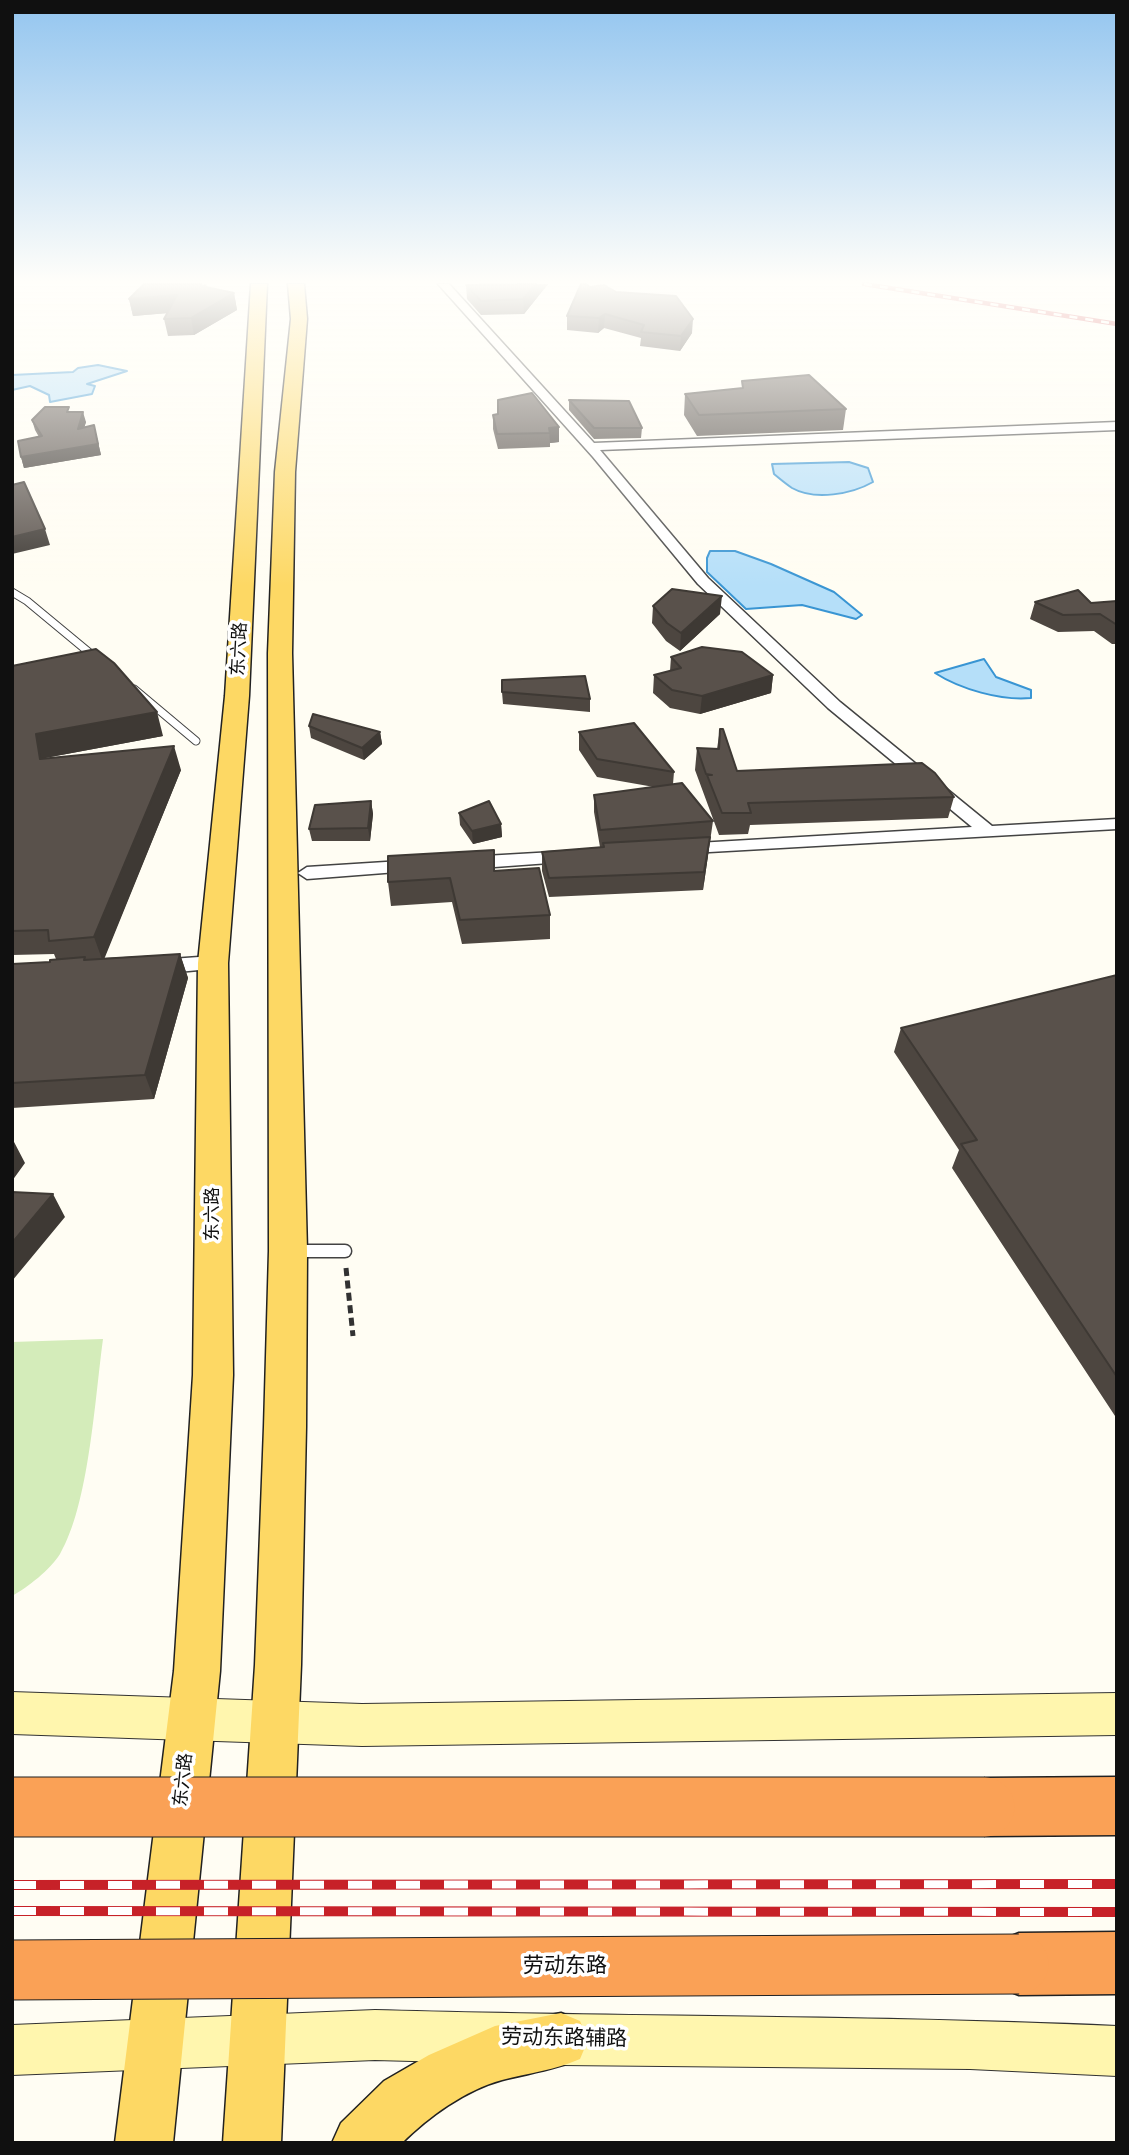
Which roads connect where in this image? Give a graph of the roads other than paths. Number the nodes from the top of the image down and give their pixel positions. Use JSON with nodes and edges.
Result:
{"nodes":[{"id":1,"x":254,"y":385,"type":"edge"},
{"id":2,"x":293,"y":385,"type":"edge"},
{"id":3,"x":534,"y":385,"type":"edge"},
{"id":4,"x":1117,"y":426,"type":"edge"},
{"id":5,"x":590,"y":447,"type":"junction"},
{"id":6,"x":12,"y":592,"type":"edge"},
{"id":7,"x":101,"y":662,"type":"edge"},
{"id":8,"x":122,"y":680,"type":"edge"},
{"id":9,"x":196,"y":741,"type":"dead end"},
{"id":10,"x":1117,"y":824,"type":"edge"},
{"id":11,"x":989,"y":832,"type":"junction"},
{"id":12,"x":669,"y":851,"type":"edge"},
{"id":13,"x":585,"y":856,"type":"edge"},
{"id":14,"x":307,"y":873,"type":"dead end"},
{"id":15,"x":213,"y":963,"type":"junction"},
{"id":16,"x":132,"y":969,"type":"edge"},
{"id":17,"x":288,"y":1251,"type":"junction"},
{"id":18,"x":345,"y":1251,"type":"road end"},
{"id":19,"x":12,"y":1713,"type":"edge"},
{"id":20,"x":1117,"y":1714,"type":"edge"},
{"id":21,"x":191,"y":1719,"type":"junction"},
{"id":22,"x":275,"y":1722,"type":"junction"},
{"id":23,"x":1117,"y":1806,"type":"edge"},
{"id":24,"x":12,"y":1807,"type":"edge"},
{"id":25,"x":1117,"y":1963,"type":"edge"},
{"id":26,"x":12,"y":1970,"type":"edge"},
{"id":27,"x":257,"y":2040,"type":"junction"},
{"id":28,"x":561,"y":2040,"type":"junction"},
{"id":29,"x":155,"y":2044,"type":"junction"},
{"id":30,"x":12,"y":2050,"type":"edge"},
{"id":31,"x":1117,"y":2051,"type":"edge"},
{"id":32,"x":144,"y":2143,"type":"edge"},
{"id":33,"x":252,"y":2143,"type":"edge"},
{"id":34,"x":361,"y":2143,"type":"edge"}],
"edges":[{"from":1,"to":15,"type":"main road","name":"东六路"},
{"from":2,"to":17,"type":"main road"},
{"from":3,"to":5,"type":"street"},
{"from":4,"to":5,"type":"street"},
{"from":5,"to":11,"type":"street"},
{"from":6,"to":7,"type":"lane"},
{"from":8,"to":9,"type":"lane"},
{"from":10,"to":11,"type":"street"},
{"from":11,"to":12,"type":"street"},
{"from":13,"to":14,"type":"street"},
{"from":15,"to":16,"type":"street"},
{"from":15,"to":21,"type":"main road","name":"东六路"},
{"from":17,"to":18,"type":"lane"},
{"from":17,"to":22,"type":"main road"},
{"from":19,"to":21,"type":"main road"},
{"from":20,"to":22,"type":"main road"},
{"from":21,"to":22,"type":"main road"},
{"from":21,"to":29,"type":"main road","name":"东六路"},
{"from":22,"to":27,"type":"main road"},
{"from":23,"to":24,"type":"highway","bridge":true},
{"from":25,"to":26,"type":"highway","name":"劳动东路","bridge":true},
{"from":27,"to":28,"type":"main road","name":"劳动东路辅路"},
{"from":27,"to":29,"type":"main road","name":"劳动东路辅路"},
{"from":27,"to":33,"type":"main road"},
{"from":28,"to":31,"type":"main road","name":"劳动东路辅路"},
{"from":28,"to":34,"type":"main road"},
{"from":29,"to":30,"type":"main road","name":"劳动东路辅路"},
{"from":29,"to":32,"type":"main road","name":"东六路"}]}
